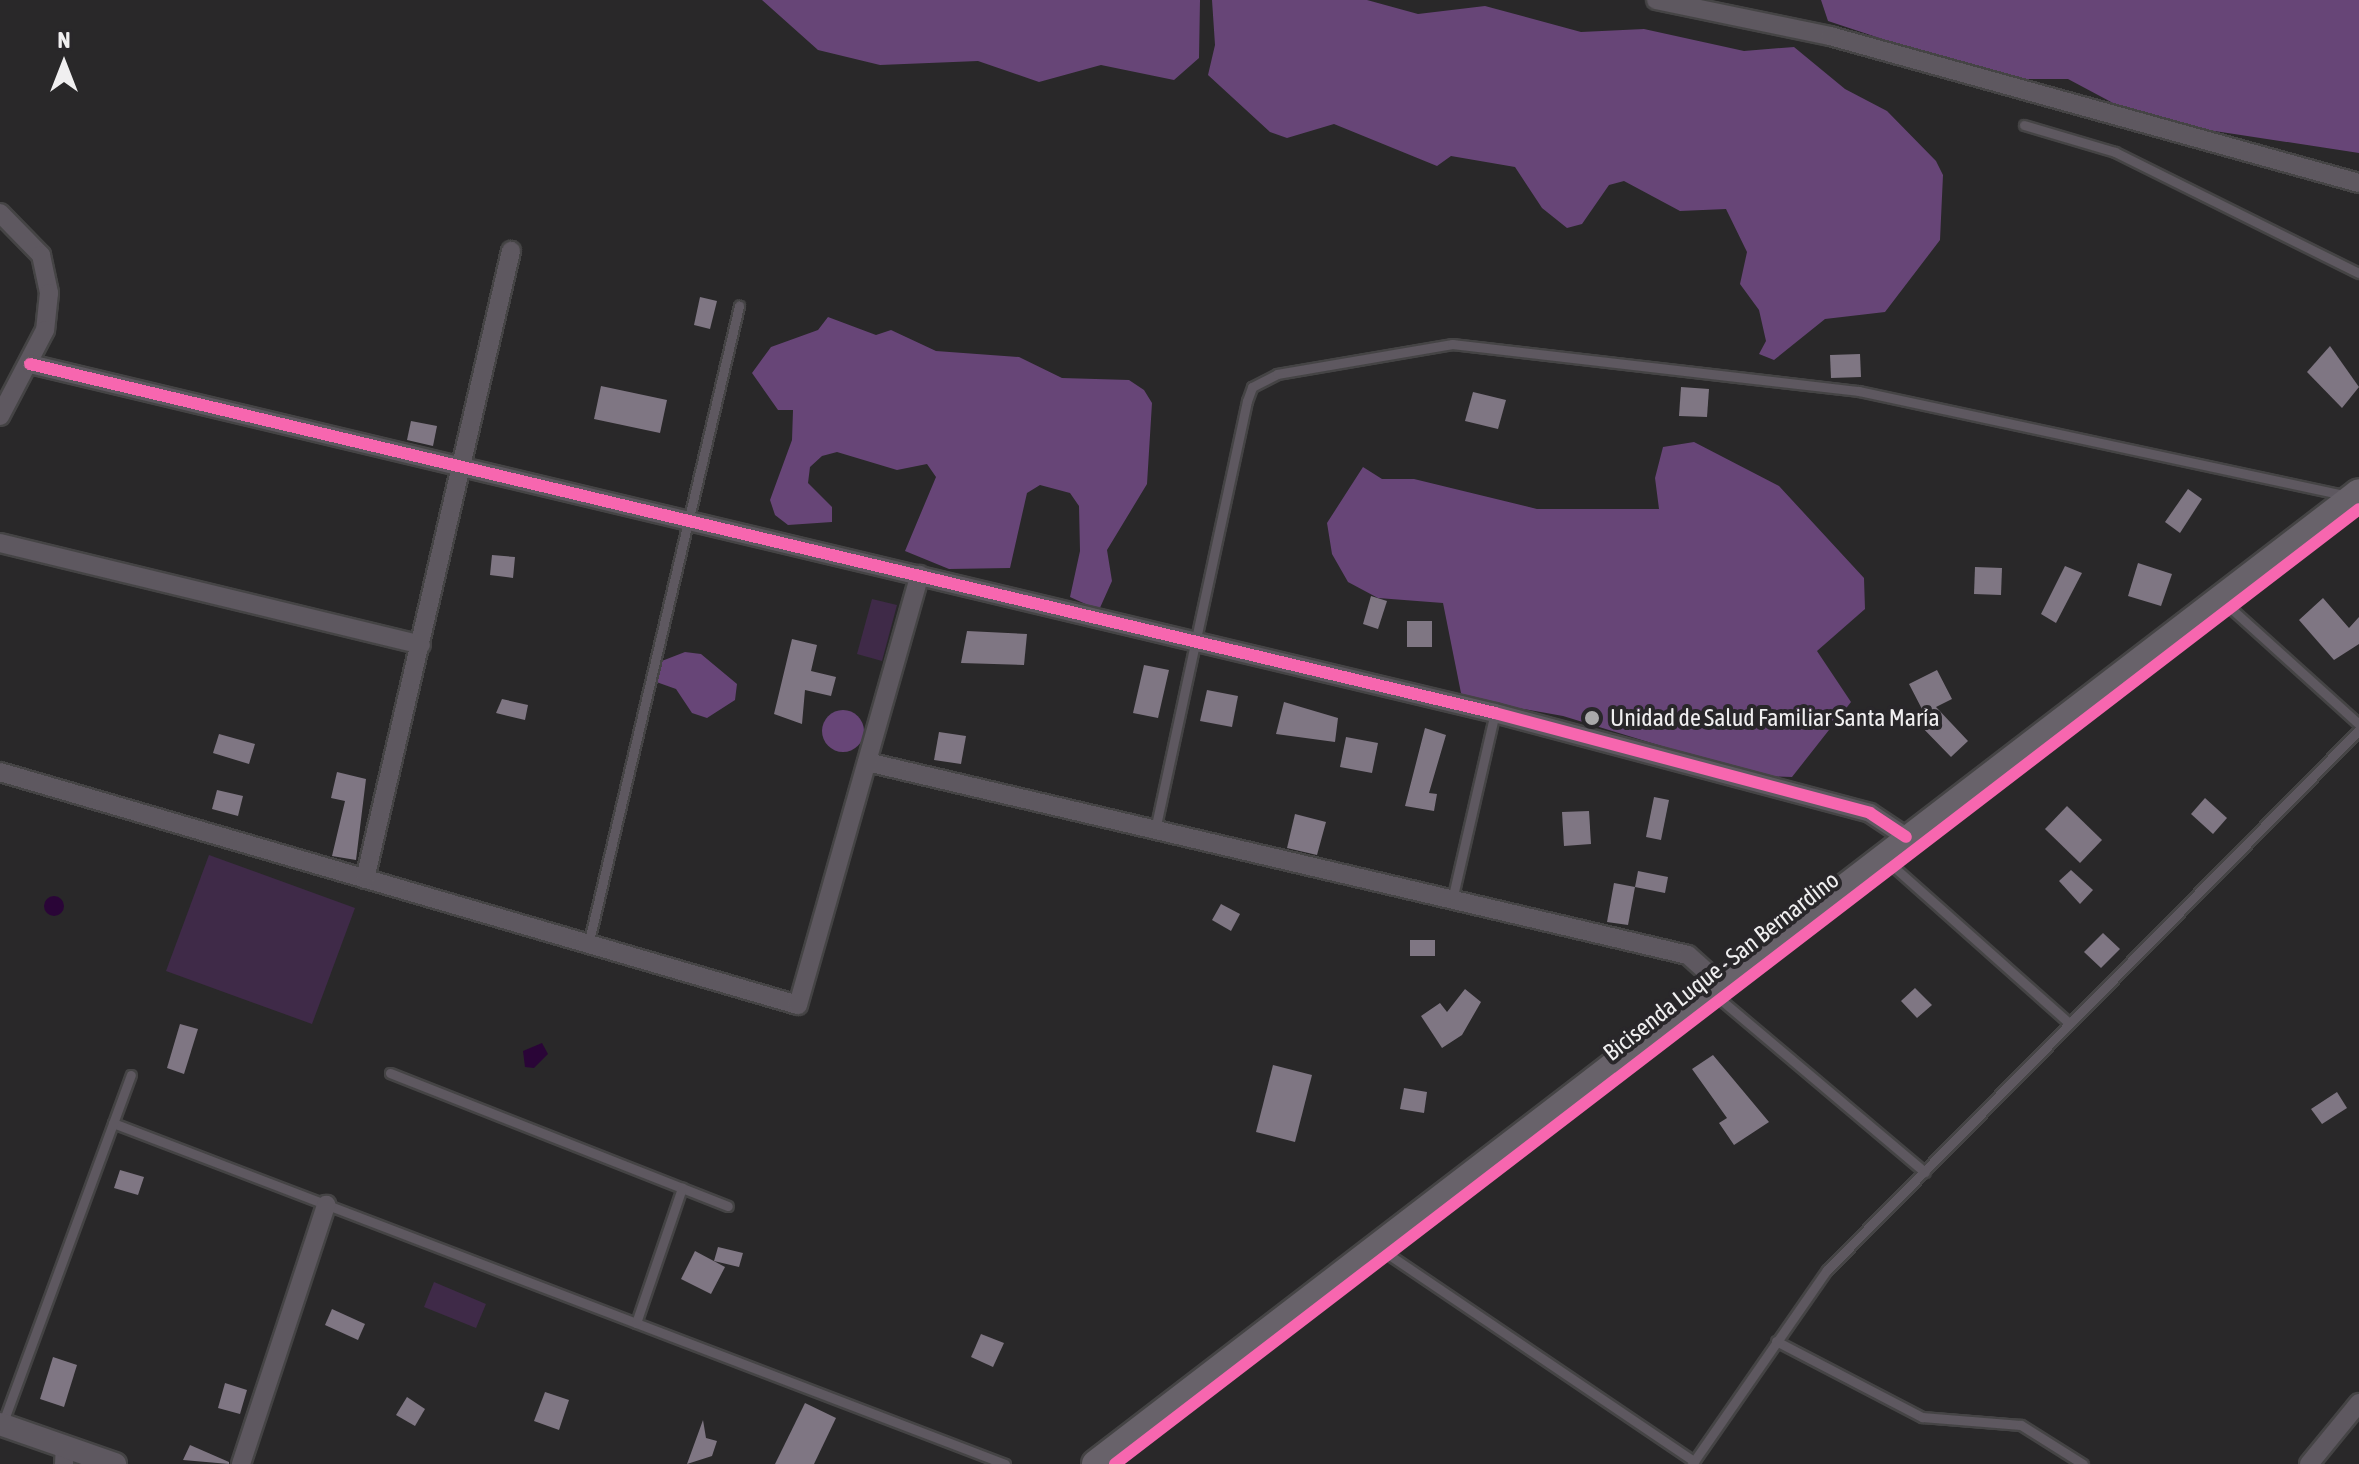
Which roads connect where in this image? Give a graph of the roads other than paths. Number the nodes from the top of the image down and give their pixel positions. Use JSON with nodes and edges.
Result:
{"nodes":[{"id":1,"x":1656,"y":0,"type":"edge"},
{"id":2,"x":2024,"y":125,"type":"dead end"},
{"id":3,"x":2359,"y":183,"type":"edge"},
{"id":4,"x":0,"y":213,"type":"edge"},
{"id":5,"x":511,"y":251,"type":"dead end"},
{"id":6,"x":2359,"y":273,"type":"edge"},
{"id":7,"x":739,"y":306,"type":"dead end"},
{"id":8,"x":30,"y":364,"type":"junction"},
{"id":9,"x":0,"y":416,"type":"edge"},
{"id":10,"x":464,"y":467,"type":"junction"},
{"id":11,"x":2356,"y":495,"type":"edge"},
{"id":12,"x":688,"y":520,"type":"junction"},
{"id":13,"x":0,"y":543,"type":"edge"},
{"id":14,"x":920,"y":575,"type":"junction"},
{"id":15,"x":2220,"y":598,"type":"junction"},
{"id":16,"x":1195,"y":641,"type":"junction"},
{"id":17,"x":421,"y":645,"type":"junction"},
{"id":18,"x":1495,"y":713,"type":"junction"},
{"id":19,"x":2359,"y":727,"type":"edge"},
{"id":20,"x":867,"y":762,"type":"junction"},
{"id":21,"x":0,"y":772,"type":"edge"},
{"id":22,"x":1155,"y":830,"type":"junction"},
{"id":23,"x":1906,"y":837,"type":"junction"},
{"id":24,"x":1881,"y":855,"type":"junction"},
{"id":25,"x":365,"y":879,"type":"junction"},
{"id":26,"x":1452,"y":900,"type":"junction"},
{"id":27,"x":588,"y":945,"type":"junction"},
{"id":28,"x":1713,"y":985,"type":"junction"},
{"id":29,"x":2069,"y":1023,"type":"junction"},
{"id":30,"x":390,"y":1073,"type":"dead end"},
{"id":31,"x":131,"y":1075,"type":"dead end"},
{"id":32,"x":113,"y":1123,"type":"junction"},
{"id":33,"x":1925,"y":1172,"type":"junction"},
{"id":34,"x":682,"y":1188,"type":"junction"},
{"id":35,"x":326,"y":1205,"type":"junction"},
{"id":36,"x":728,"y":1206,"type":"dead end"},
{"id":37,"x":1374,"y":1245,"type":"junction"},
{"id":38,"x":636,"y":1323,"type":"junction"},
{"id":39,"x":1776,"y":1341,"type":"junction"},
{"id":40,"x":2359,"y":1404,"type":"edge"},
{"id":41,"x":1,"y":1424,"type":"edge"},
{"id":42,"x":64,"y":1456,"type":"edge"},
{"id":43,"x":1099,"y":1463,"type":"edge"},
{"id":44,"x":1693,"y":1463,"type":"edge"},
{"id":45,"x":115,"y":1464,"type":"edge"},
{"id":46,"x":241,"y":1464,"type":"edge"},
{"id":47,"x":1005,"y":1464,"type":"edge"},
{"id":48,"x":2083,"y":1464,"type":"edge"},
{"id":49,"x":2309,"y":1464,"type":"edge"}],
"edges":[{"from":1,"to":3,"type":"street"},
{"from":2,"to":6,"type":"lane"},
{"from":4,"to":8,"type":"street"},
{"from":5,"to":10,"type":"street"},
{"from":7,"to":12,"type":"lane"},
{"from":8,"to":9,"type":"street"},
{"from":8,"to":10,"type":"street"},
{"from":10,"to":12,"type":"street"},
{"from":10,"to":17,"type":"street"},
{"from":11,"to":15,"type":"main road"},
{"from":11,"to":16,"type":"lane"},
{"from":12,"to":14,"type":"street"},
{"from":12,"to":27,"type":"lane"},
{"from":13,"to":17,"type":"street"},
{"from":14,"to":16,"type":"street"},
{"from":14,"to":20,"type":"street"},
{"from":15,"to":19,"type":"lane"},
{"from":15,"to":23,"type":"main road"},
{"from":16,"to":18,"type":"street"},
{"from":16,"to":22,"type":"lane"},
{"from":17,"to":25,"type":"street"},
{"from":18,"to":23,"type":"street"},
{"from":18,"to":26,"type":"lane"},
{"from":19,"to":29,"type":"lane"},
{"from":20,"to":22,"type":"street"},
{"from":20,"to":27,"type":"street"},
{"from":21,"to":25,"type":"street"},
{"from":22,"to":26,"type":"street"},
{"from":23,"to":24,"type":"main road"},
{"from":24,"to":28,"type":"main road"},
{"from":24,"to":29,"type":"lane"},
{"from":25,"to":27,"type":"street"},
{"from":26,"to":28,"type":"street"},
{"from":28,"to":33,"type":"lane"},
{"from":28,"to":37,"type":"main road"},
{"from":29,"to":33,"type":"lane"},
{"from":30,"to":34,"type":"lane"},
{"from":31,"to":32,"type":"lane"},
{"from":32,"to":35,"type":"lane"},
{"from":32,"to":41,"type":"lane"},
{"from":33,"to":39,"type":"lane"},
{"from":34,"to":36,"type":"lane"},
{"from":34,"to":38,"type":"lane"},
{"from":35,"to":38,"type":"lane"},
{"from":35,"to":46,"type":"street"},
{"from":37,"to":43,"type":"main road"},
{"from":37,"to":44,"type":"lane"},
{"from":38,"to":47,"type":"lane"},
{"from":39,"to":44,"type":"lane"},
{"from":39,"to":48,"type":"lane"},
{"from":40,"to":49,"type":"street"},
{"from":41,"to":42,"type":"street"},
{"from":42,"to":45,"type":"street"}]}
